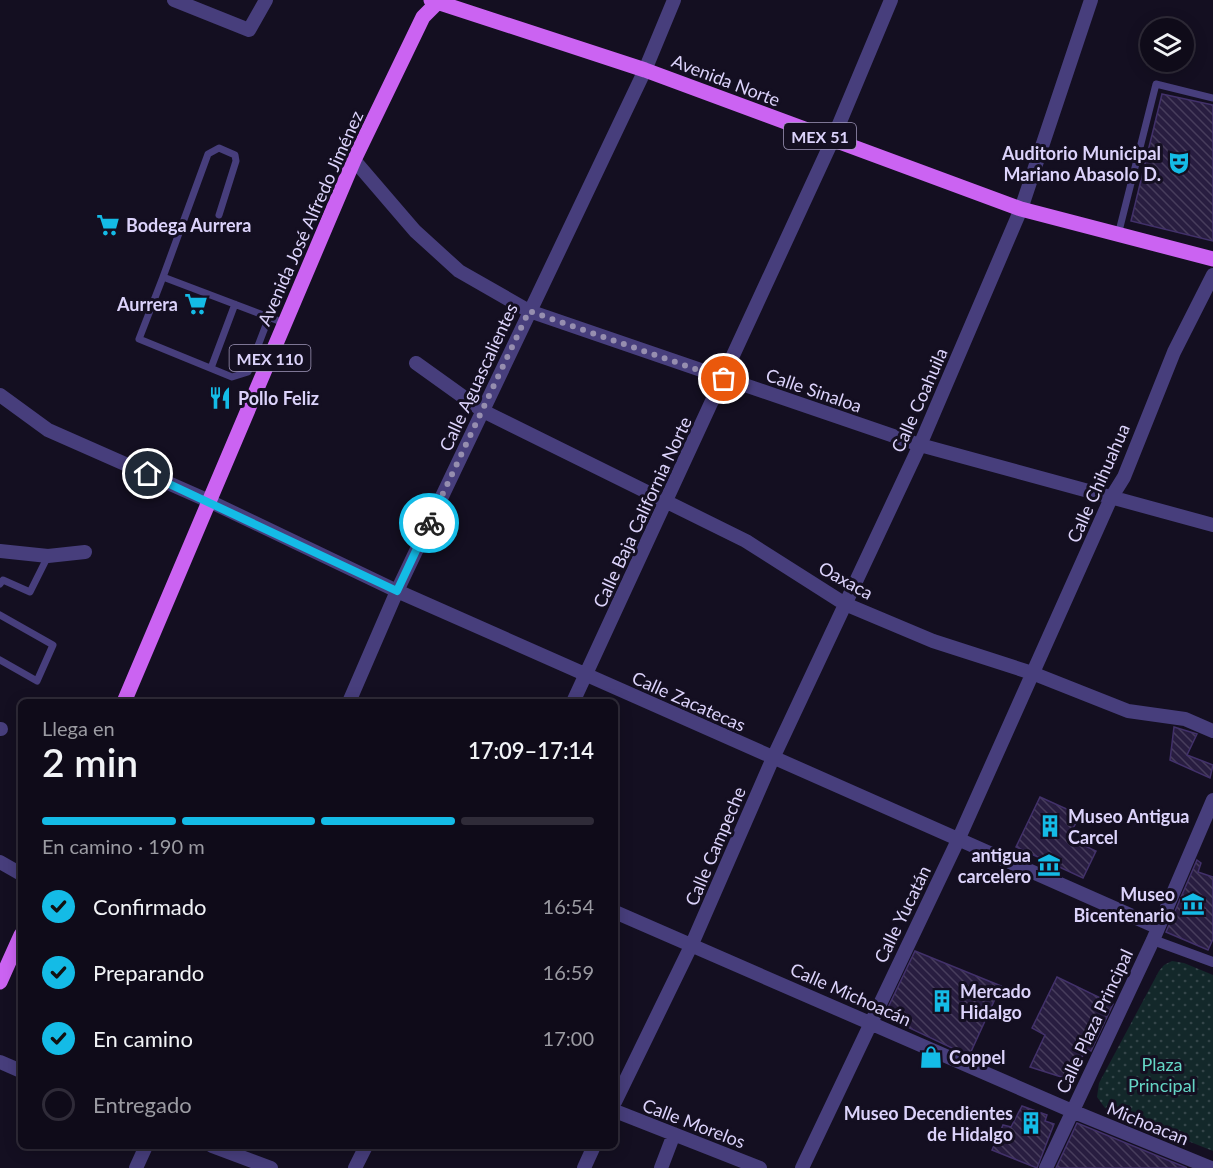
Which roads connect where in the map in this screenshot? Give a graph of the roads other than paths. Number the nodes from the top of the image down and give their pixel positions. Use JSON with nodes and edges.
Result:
{"nodes":[{"id":1,"x":174,"y":0,"type":"edge"},
{"id":2,"x":266,"y":0,"type":"edge"},
{"id":3,"x":475,"y":0,"type":"edge"},
{"id":4,"x":674,"y":0,"type":"edge"},
{"id":5,"x":891,"y":0,"type":"edge"},
{"id":6,"x":1091,"y":0,"type":"edge"},
{"id":7,"x":433,"y":1,"type":"edge"},
{"id":8,"x":480,"y":16,"type":"junction"},
{"id":9,"x":645,"y":70,"type":"junction"},
{"id":10,"x":1213,"y":98,"type":"edge"},
{"id":11,"x":832,"y":141,"type":"junction"},
{"id":12,"x":354,"y":160,"type":"junction"},
{"id":13,"x":1021,"y":209,"type":"junction"},
{"id":14,"x":219,"y":215,"type":"dead end"},
{"id":15,"x":1118,"y":235,"type":"junction"},
{"id":16,"x":1213,"y":259,"type":"edge"},
{"id":17,"x":1213,"y":275,"type":"edge"},
{"id":18,"x":163,"y":277,"type":"junction"},
{"id":19,"x":235,"y":304,"type":"junction"},
{"id":20,"x":529,"y":311,"type":"junction"},
{"id":21,"x":269,"y":317,"type":"junction"},
{"id":22,"x":285,"y":323,"type":"junction"},
{"id":23,"x":416,"y":363,"type":"dead end"},
{"id":24,"x":211,"y":368,"type":"junction"},
{"id":25,"x":724,"y":379,"type":"junction"},
{"id":26,"x":0,"y":395,"type":"edge"},
{"id":27,"x":483,"y":411,"type":"junction"},
{"id":28,"x":920,"y":445,"type":"junction"},
{"id":29,"x":1111,"y":498,"type":"junction"},
{"id":30,"x":209,"y":501,"type":"junction"},
{"id":31,"x":666,"y":504,"type":"junction"},
{"id":32,"x":1213,"y":525,"type":"edge"},
{"id":33,"x":0,"y":551,"type":"edge"},
{"id":34,"x":85,"y":552,"type":"dead end"},
{"id":35,"x":48,"y":556,"type":"junction"},
{"id":36,"x":0,"y":584,"type":"edge"},
{"id":37,"x":397,"y":591,"type":"junction"},
{"id":38,"x":845,"y":604,"type":"junction"},
{"id":39,"x":0,"y":615,"type":"edge"},
{"id":40,"x":0,"y":660,"type":"edge"},
{"id":41,"x":1032,"y":674,"type":"junction"},
{"id":42,"x":586,"y":675,"type":"junction"},
{"id":43,"x":125,"y":699,"type":"edge"},
{"id":44,"x":350,"y":699,"type":"edge"},
{"id":45,"x":574,"y":699,"type":"edge"},
{"id":46,"x":1213,"y":731,"type":"edge"},
{"id":47,"x":772,"y":758,"type":"junction"},
{"id":48,"x":1213,"y":800,"type":"edge"},
{"id":49,"x":958,"y":838,"type":"junction"},
{"id":50,"x":0,"y":862,"type":"edge"},
{"id":51,"x":18,"y":872,"type":"edge"},
{"id":52,"x":618,"y":913,"type":"edge"},
{"id":53,"x":1155,"y":934,"type":"junction"},
{"id":54,"x":18,"y":942,"type":"edge"},
{"id":55,"x":692,"y":944,"type":"junction"},
{"id":56,"x":1213,"y":962,"type":"edge"},
{"id":57,"x":0,"y":982,"type":"edge"},
{"id":58,"x":870,"y":1022,"type":"junction"},
{"id":59,"x":0,"y":1062,"type":"edge"},
{"id":60,"x":18,"y":1070,"type":"edge"},
{"id":61,"x":618,"y":1096,"type":"edge"},
{"id":62,"x":1072,"y":1111,"type":"junction"},
{"id":63,"x":618,"y":1112,"type":"edge"},
{"id":64,"x":674,"y":1134,"type":"junction"},
{"id":65,"x":145,"y":1149,"type":"edge"},
{"id":66,"x":220,"y":1149,"type":"edge"},
{"id":67,"x":365,"y":1149,"type":"edge"},
{"id":68,"x":593,"y":1149,"type":"edge"},
{"id":69,"x":136,"y":1168,"type":"edge"},
{"id":70,"x":271,"y":1168,"type":"edge"},
{"id":71,"x":356,"y":1168,"type":"edge"},
{"id":72,"x":584,"y":1168,"type":"edge"},
{"id":73,"x":661,"y":1168,"type":"edge"},
{"id":74,"x":760,"y":1168,"type":"edge"},
{"id":75,"x":802,"y":1168,"type":"edge"},
{"id":76,"x":1046,"y":1168,"type":"edge"},
{"id":77,"x":1211,"y":1168,"type":"edge"}],
"edges":[{"from":1,"to":2,"type":"street"},
{"from":3,"to":8,"type":"main road"},
{"from":4,"to":9,"type":"street","name":"Calle Aguascalientes"},
{"from":5,"to":11,"type":"street","name":"Calle Baja California Norte"},
{"from":6,"to":13,"type":"street","name":"Calle Coahuila"},
{"from":7,"to":8,"type":"main road","name":"Avenida Norte","number":"MEX 51"},
{"from":7,"to":12,"type":"main road","name":"Avenida José Alfredo Jiménez","number":"MEX 110"},
{"from":8,"to":9,"type":"main road","name":"Avenida Norte","number":"MEX 51"},
{"from":9,"to":11,"type":"main road","name":"Avenida Norte","number":"MEX 51"},
{"from":9,"to":20,"type":"street","name":"Calle Aguascalientes"},
{"from":10,"to":15,"type":"lane"},
{"from":11,"to":13,"type":"main road","name":"Avenida Norte","number":"MEX 51"},
{"from":11,"to":25,"type":"street","name":"Calle Baja California Norte"},
{"from":12,"to":20,"type":"street","name":"Calle Sinaloa"},
{"from":12,"to":22,"type":"main road","name":"Avenida José Alfredo Jiménez","number":"MEX 110"},
{"from":13,"to":15,"type":"main road","name":"Avenida Norte","number":"MEX 51"},
{"from":13,"to":28,"type":"street","name":"Calle Coahuila"},
{"from":14,"to":18,"type":"lane"},
{"from":15,"to":16,"type":"main road","name":"Avenida Norte","number":"MEX 51"},
{"from":17,"to":29,"type":"street","name":"Calle Chihuahua"},
{"from":18,"to":19,"type":"lane"},
{"from":18,"to":24,"type":"lane"},
{"from":19,"to":21,"type":"lane"},
{"from":19,"to":24,"type":"lane"},
{"from":20,"to":25,"type":"street","name":"Calle Sinaloa"},
{"from":20,"to":27,"type":"street","name":"Calle Aguascalientes"},
{"from":21,"to":22,"type":"lane"},
{"from":21,"to":24,"type":"lane"},
{"from":22,"to":30,"type":"main road","name":"Avenida José Alfredo Jiménez","number":"MEX 110"},
{"from":23,"to":27,"type":"street","name":"Oaxaca"},
{"from":25,"to":28,"type":"street","name":"Calle Sinaloa"},
{"from":25,"to":31,"type":"street","name":"Calle Baja California Norte"},
{"from":26,"to":30,"type":"street","name":"Calle Zacatecas"},
{"from":27,"to":31,"type":"street","name":"Oaxaca"},
{"from":27,"to":37,"type":"street","name":"Calle Aguascalientes"},
{"from":28,"to":29,"type":"street","name":"Calle Sinaloa"},
{"from":28,"to":38,"type":"street","name":"Calle Coahuila"},
{"from":29,"to":32,"type":"street","name":"Calle Sinaloa"},
{"from":29,"to":41,"type":"street","name":"Calle Chihuahua"},
{"from":30,"to":37,"type":"street","name":"Calle Zacatecas"},
{"from":30,"to":43,"type":"main road","name":"Avenida José Alfredo Jiménez","number":"MEX 110"},
{"from":31,"to":38,"type":"street","name":"Oaxaca"},
{"from":31,"to":42,"type":"street","name":"Calle Baja California Norte"},
{"from":33,"to":35,"type":"street"},
{"from":34,"to":35,"type":"street"},
{"from":35,"to":36,"type":"lane"},
{"from":37,"to":42,"type":"street","name":"Calle Zacatecas"},
{"from":37,"to":44,"type":"street","name":"Calle Aguascalientes"},
{"from":38,"to":41,"type":"street","name":"Oaxaca"},
{"from":38,"to":47,"type":"street","name":"Calle Campeche"},
{"from":39,"to":40,"type":"lane"},
{"from":41,"to":46,"type":"street","name":"Oaxaca"},
{"from":41,"to":49,"type":"street","name":"Calle Yucatán"},
{"from":42,"to":45,"type":"street","name":"Calle Baja California Norte"},
{"from":42,"to":47,"type":"street","name":"Calle Zacatecas"},
{"from":47,"to":49,"type":"street","name":"Calle Zacatecas"},
{"from":47,"to":55,"type":"street","name":"Calle Campeche"},
{"from":48,"to":53,"type":"street"},
{"from":49,"to":53,"type":"street","name":"Calle Zacatecas"},
{"from":49,"to":58,"type":"street","name":"Calle Yucatán"},
{"from":50,"to":51,"type":"street"},
{"from":52,"to":55,"type":"street","name":"Calle Michoacán"},
{"from":53,"to":56,"type":"street","name":"Calle Plaza Principal"},
{"from":53,"to":62,"type":"street","name":"Calle Plaza Principal"},
{"from":54,"to":57,"type":"main road"},
{"from":55,"to":58,"type":"street","name":"Calle Michoacán"},
{"from":55,"to":61,"type":"street","name":"Calle Campeche"},
{"from":58,"to":62,"type":"street","name":"Calle Michoacán"},
{"from":58,"to":75,"type":"street","name":"Calle Yucatán"},
{"from":59,"to":60,"type":"street"},
{"from":62,"to":76,"type":"street","name":"Calle Plaza Principal"},
{"from":62,"to":77,"type":"street","name":"Michoacan"},
{"from":63,"to":64,"type":"street","name":"Calle Morelos"},
{"from":64,"to":73,"type":"street"},
{"from":64,"to":74,"type":"street","name":"Calle Morelos"},
{"from":65,"to":69,"type":"street"},
{"from":66,"to":70,"type":"street"},
{"from":67,"to":71,"type":"street"},
{"from":68,"to":72,"type":"street"}]}
